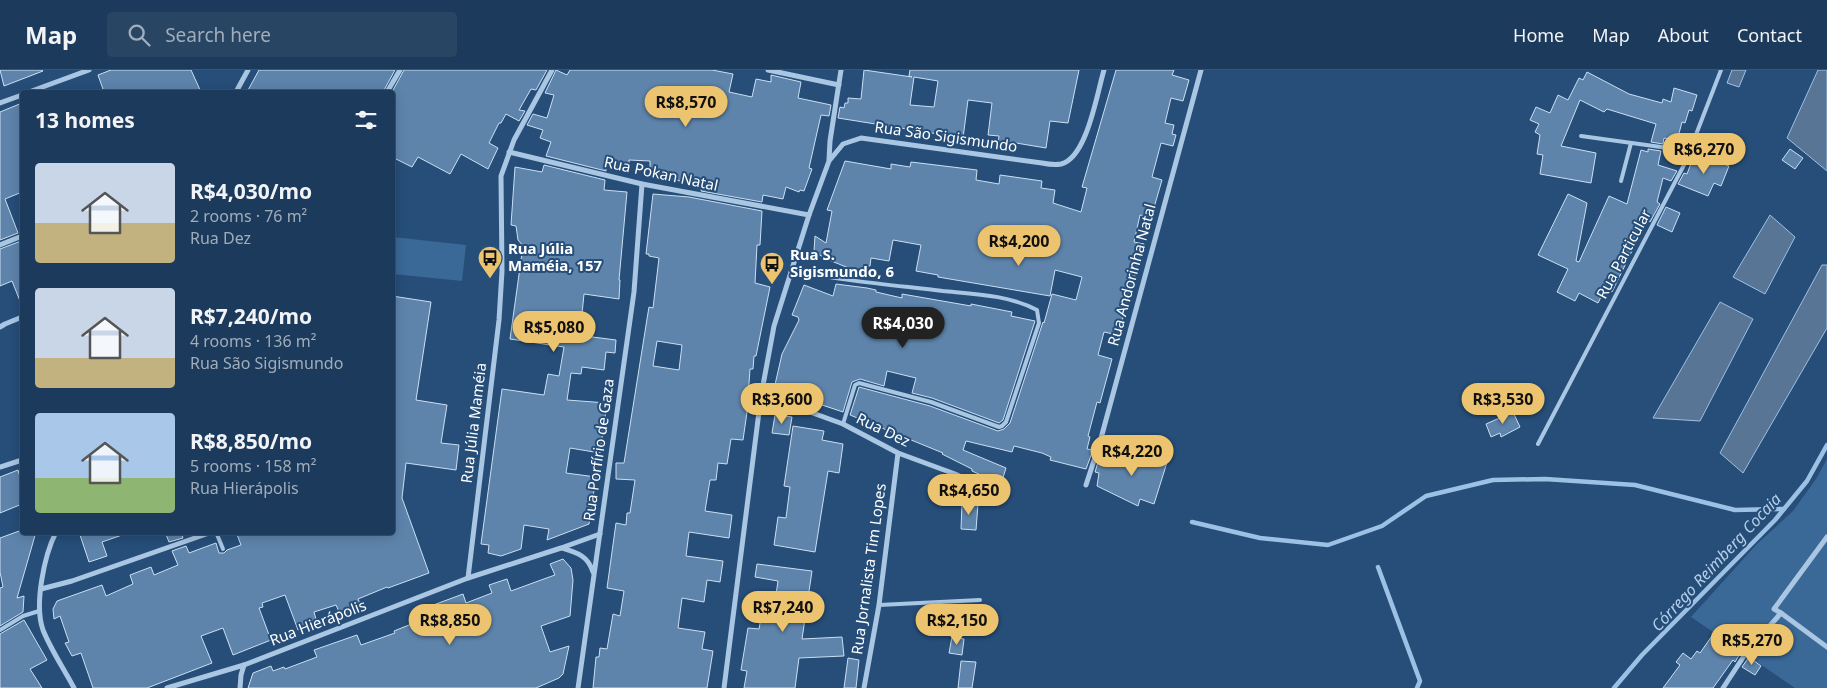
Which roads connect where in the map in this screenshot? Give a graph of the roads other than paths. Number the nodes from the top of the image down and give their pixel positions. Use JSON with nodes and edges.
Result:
{"nodes":[{"id":1,"x":89,"y":70,"type":"edge"},
{"id":2,"x":248,"y":70,"type":"edge"},
{"id":3,"x":400,"y":70,"type":"edge"},
{"id":4,"x":552,"y":70,"type":"edge"},
{"id":5,"x":768,"y":70,"type":"edge"},
{"id":6,"x":841,"y":70,"type":"edge"},
{"id":7,"x":1104,"y":70,"type":"edge"},
{"id":8,"x":1201,"y":70,"type":"edge"},
{"id":9,"x":1721,"y":70,"type":"edge"},
{"id":10,"x":838,"y":85,"type":"junction"},
{"id":11,"x":34,"y":90,"type":"edge"},
{"id":12,"x":237,"y":90,"type":"edge"},
{"id":13,"x":388,"y":90,"type":"edge"},
{"id":14,"x":20,"y":96,"type":"edge"},
{"id":15,"x":0,"y":103,"type":"edge"},
{"id":16,"x":1581,"y":136,"type":"dead end"},
{"id":17,"x":1630,"y":143,"type":"junction"},
{"id":18,"x":1690,"y":151,"type":"junction"},
{"id":19,"x":509,"y":152,"type":"junction"},
{"id":20,"x":828,"y":161,"type":"junction"},
{"id":21,"x":1622,"y":181,"type":"dead end"},
{"id":22,"x":642,"y":184,"type":"junction"},
{"id":23,"x":809,"y":215,"type":"junction"},
{"id":24,"x":20,"y":237,"type":"edge"},
{"id":25,"x":0,"y":244,"type":"edge"},
{"id":26,"x":792,"y":270,"type":"junction"},
{"id":27,"x":20,"y":318,"type":"edge"},
{"id":28,"x":0,"y":328,"type":"edge"},
{"id":29,"x":761,"y":396,"type":"junction"},
{"id":30,"x":842,"y":424,"type":"junction"},
{"id":31,"x":1538,"y":444,"type":"dead end"},
{"id":32,"x":898,"y":453,"type":"junction"},
{"id":33,"x":20,"y":461,"type":"edge"},
{"id":34,"x":0,"y":467,"type":"edge"},
{"id":35,"x":1086,"y":485,"type":"dead end"},
{"id":36,"x":992,"y":491,"type":"dead end"},
{"id":37,"x":600,"y":534,"type":"junction"},
{"id":38,"x":55,"y":535,"type":"edge"},
{"id":39,"x":203,"y":535,"type":"edge"},
{"id":40,"x":217,"y":535,"type":"edge"},
{"id":41,"x":1827,"y":537,"type":"edge"},
{"id":42,"x":561,"y":548,"type":"junction"},
{"id":43,"x":223,"y":549,"type":"dead end"},
{"id":44,"x":594,"y":575,"type":"junction"},
{"id":45,"x":468,"y":578,"type":"junction"},
{"id":46,"x":41,"y":589,"type":"junction"},
{"id":47,"x":980,"y":600,"type":"dead end"},
{"id":48,"x":879,"y":605,"type":"junction"},
{"id":49,"x":39,"y":611,"type":"junction"},
{"id":50,"x":1781,"y":613,"type":"junction"},
{"id":51,"x":0,"y":630,"type":"edge"},
{"id":52,"x":1827,"y":647,"type":"edge"},
{"id":53,"x":244,"y":665,"type":"junction"},
{"id":54,"x":74,"y":688,"type":"edge"},
{"id":55,"x":167,"y":688,"type":"edge"},
{"id":56,"x":240,"y":688,"type":"edge"},
{"id":57,"x":578,"y":688,"type":"edge"},
{"id":58,"x":724,"y":688,"type":"edge"},
{"id":59,"x":864,"y":688,"type":"edge"},
{"id":60,"x":1723,"y":688,"type":"edge"}],
"edges":[{"from":1,"to":11,"type":"street"},
{"from":2,"to":12,"type":"street"},
{"from":3,"to":13,"type":"street"},
{"from":4,"to":19,"type":"street","name":"Rua Júlia Maméia"},
{"from":5,"to":10,"type":"street"},
{"from":6,"to":10,"type":"street"},
{"from":7,"to":20,"type":"street","name":"Rua São Sigismundo"},
{"from":8,"to":35,"type":"street","name":"Rua Andorinha Natal"},
{"from":9,"to":18,"type":"lane","name":"Rua Particular"},
{"from":10,"to":20,"type":"street"},
{"from":14,"to":15,"type":"street"},
{"from":16,"to":17,"type":"lane"},
{"from":17,"to":18,"type":"lane"},
{"from":17,"to":21,"type":"lane"},
{"from":18,"to":31,"type":"lane","name":"Rua Particular"},
{"from":19,"to":22,"type":"street","name":"Rua Pokan Natal"},
{"from":19,"to":45,"type":"street","name":"Rua Júlia Maméia"},
{"from":20,"to":23,"type":"street","name":"Rua São Sigismundo"},
{"from":22,"to":23,"type":"street","name":"Rua Pokan Natal"},
{"from":22,"to":37,"type":"street","name":"Rua Porfírio de Gaza"},
{"from":23,"to":26,"type":"street","name":"Rua São Sigismundo"},
{"from":24,"to":25,"type":"street"},
{"from":26,"to":29,"type":"street","name":"Rua São Sigismundo"},
{"from":26,"to":30,"type":"lane"},
{"from":27,"to":28,"type":"street"},
{"from":29,"to":30,"type":"street","name":"Rua Dez"},
{"from":29,"to":58,"type":"street","name":"Rua São Sigismundo"},
{"from":30,"to":32,"type":"street","name":"Rua Dez"},
{"from":32,"to":36,"type":"street","name":"Rua Dez"},
{"from":32,"to":48,"type":"street","name":"Rua Jornalista Tim Lopes"},
{"from":33,"to":34,"type":"street"},
{"from":37,"to":42,"type":"street","name":"Rua Hierápolis"},
{"from":37,"to":44,"type":"street","name":"Rua Porfírio de Gaza"},
{"from":38,"to":46,"type":"street"},
{"from":39,"to":46,"type":"street"},
{"from":40,"to":43,"type":"lane"},
{"from":41,"to":50,"type":"street"},
{"from":42,"to":44,"type":"street"},
{"from":42,"to":45,"type":"street","name":"Rua Hierápolis"},
{"from":44,"to":57,"type":"street","name":"Rua Porfírio de Gaza"},
{"from":45,"to":53,"type":"street","name":"Rua Hierápolis"},
{"from":46,"to":49,"type":"street"},
{"from":47,"to":48,"type":"lane"},
{"from":48,"to":59,"type":"street","name":"Rua Jornalista Tim Lopes"},
{"from":49,"to":51,"type":"lane"},
{"from":49,"to":54,"type":"street"},
{"from":50,"to":52,"type":"street"},
{"from":50,"to":60,"type":"street"},
{"from":53,"to":55,"type":"street","name":"Rua Hierápolis"},
{"from":53,"to":56,"type":"street"}]}
